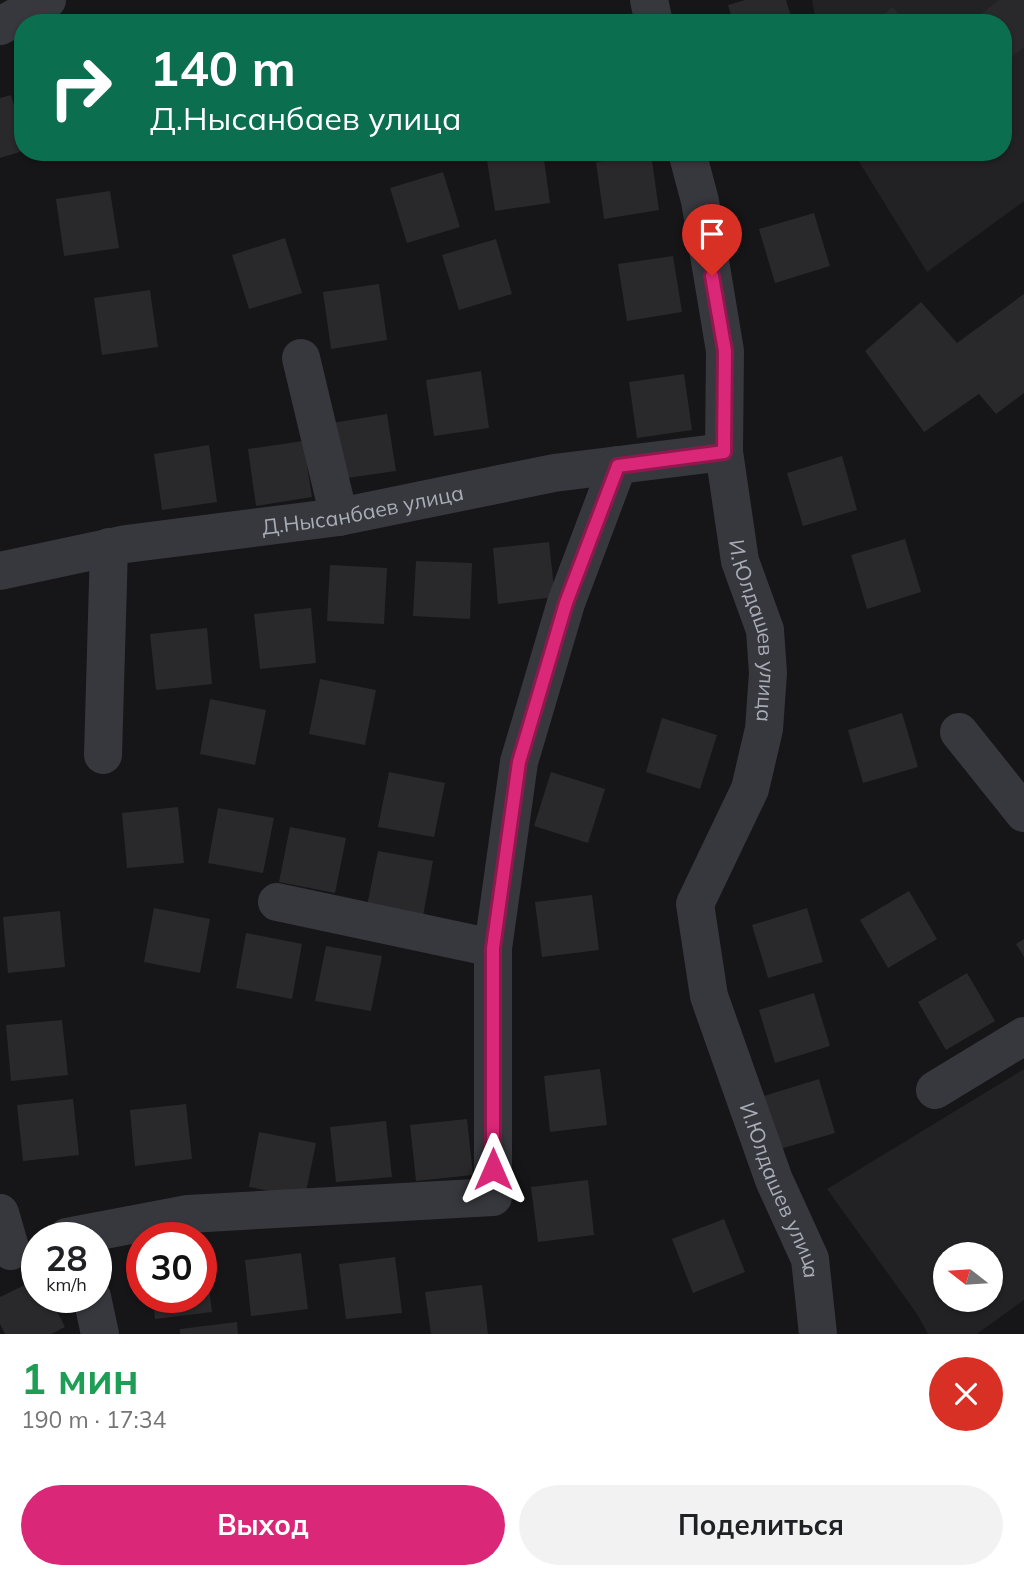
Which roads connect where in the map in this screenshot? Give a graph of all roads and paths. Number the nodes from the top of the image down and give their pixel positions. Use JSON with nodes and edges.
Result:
{"nodes":[{"id":1,"x":47,"y":0,"type":"edge"},
{"id":2,"x":22,"y":14,"type":"edge"},
{"id":3,"x":689,"y":161,"type":"edge"},
{"id":4,"x":301,"y":358,"type":"dead end"},
{"id":5,"x":724,"y":452,"type":"junction"},
{"id":6,"x":618,"y":466,"type":"junction"},
{"id":7,"x":340,"y":517,"type":"junction"},
{"id":8,"x":109,"y":547,"type":"junction"},
{"id":9,"x":0,"y":571,"type":"edge"},
{"id":10,"x":959,"y":732,"type":"dead end"},
{"id":11,"x":103,"y":755,"type":"dead end"},
{"id":12,"x":1024,"y":813,"type":"edge"},
{"id":13,"x":277,"y":902,"type":"dead end"},
{"id":14,"x":493,"y":948,"type":"junction"},
{"id":15,"x":1024,"y":1036,"type":"edge"},
{"id":16,"x":934,"y":1090,"type":"dead end"},
{"id":17,"x":0,"y":1213,"type":"edge"},
{"id":18,"x":112,"y":1229,"type":"edge"},
{"id":19,"x":16,"y":1250,"type":"edge"},
{"id":20,"x":95,"y":1313,"type":"edge"},
{"id":21,"x":100,"y":1334,"type":"edge"},
{"id":22,"x":818,"y":1334,"type":"edge"}],
"edges":[{"from":1,"to":2,"type":"street"},
{"from":3,"to":5,"type":"street","name":"И.Юлдашев улица"},
{"from":4,"to":7,"type":"street"},
{"from":5,"to":6,"type":"street","name":"Д.Нысанбаев улица"},
{"from":5,"to":22,"type":"street","name":"И.Юлдашев улица"},
{"from":6,"to":7,"type":"street","name":"Д.Нысанбаев улица"},
{"from":6,"to":14,"type":"street"},
{"from":7,"to":8,"type":"street","name":"Д.Нысанбаев улица"},
{"from":8,"to":9,"type":"street","name":"Д.Нысанбаев улица"},
{"from":8,"to":11,"type":"street"},
{"from":10,"to":12,"type":"street"},
{"from":13,"to":14,"type":"street"},
{"from":14,"to":18,"type":"street"},
{"from":15,"to":16,"type":"street"},
{"from":17,"to":19,"type":"street"},
{"from":20,"to":21,"type":"street"}]}
